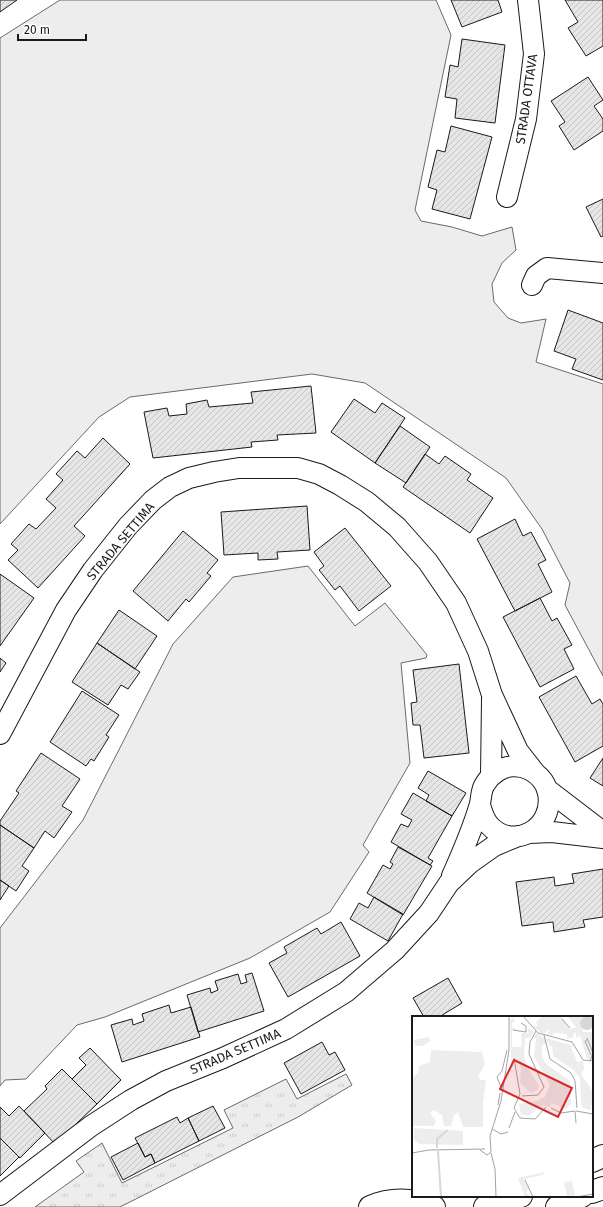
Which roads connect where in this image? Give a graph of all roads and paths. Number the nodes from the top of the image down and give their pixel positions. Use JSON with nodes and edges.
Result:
{"nodes":[{"id":1,"x":528,"y":0,"type":"edge"},
{"id":2,"x":507,"y":197,"type":"dead end"},
{"id":3,"x":603,"y":273,"type":"edge"},
{"id":4,"x":532,"y":286,"type":"dead end"},
{"id":5,"x":492,"y":695,"type":"junction"},
{"id":6,"x":0,"y":734,"type":"edge"},
{"id":7,"x":536,"y":774,"type":"junction"},
{"id":8,"x":491,"y":776,"type":"junction"},
{"id":9,"x":548,"y":790,"type":"junction"},
{"id":10,"x":480,"y":805,"type":"junction"},
{"id":11,"x":603,"y":832,"type":"edge"},
{"id":12,"x":523,"y":835,"type":"junction"},
{"id":13,"x":603,"y":838,"type":"edge"},
{"id":14,"x":449,"y":883,"type":"junction"},
{"id":15,"x":603,"y":1156,"type":"edge"},
{"id":16,"x":593,"y":1161,"type":"edge"},
{"id":17,"x":603,"y":1188,"type":"edge"},
{"id":18,"x":593,"y":1192,"type":"edge"},
{"id":19,"x":0,"y":1195,"type":"edge"},
{"id":20,"x":517,"y":1197,"type":"edge"},
{"id":21,"x":580,"y":1197,"type":"edge"},
{"id":22,"x":370,"y":1207,"type":"edge"},
{"id":23,"x":434,"y":1207,"type":"edge"},
{"id":24,"x":485,"y":1207,"type":"edge"},
{"id":25,"x":557,"y":1207,"type":"edge"}],
"edges":[{"from":1,"to":2,"type":"street","name":"STRADA OTTAVA"},
{"from":3,"to":4,"type":"street"},
{"from":5,"to":6,"type":"street","name":"STRADA SETTIMA"},
{"from":5,"to":7,"type":"street","name":"STRADA SETTIMA"},
{"from":5,"to":8,"type":"street","name":"STRADA SETTIMA"},
{"from":7,"to":8,"type":"street"},
{"from":7,"to":9,"type":"street","name":"STRADA SETTIMA"},
{"from":8,"to":10,"type":"street","name":"STRADA SETTIMA"},
{"from":9,"to":11,"type":"street","name":"STRADA SETTIMA"},
{"from":9,"to":12,"type":"street","name":"STRADA SETTIMA"},
{"from":10,"to":12,"type":"street","name":"STRADA SETTIMA"},
{"from":10,"to":14,"type":"street","name":"STRADA SETTIMA"},
{"from":12,"to":13,"type":"street","name":"STRADA SETTIMA"},
{"from":12,"to":14,"type":"street","name":"STRADA SETTIMA"},
{"from":14,"to":19,"type":"street","name":"STRADA SETTIMA"},
{"from":15,"to":16,"type":"main road"},
{"from":17,"to":18,"type":"main road"},
{"from":20,"to":24,"type":"main road"},
{"from":21,"to":25,"type":"main road"},
{"from":22,"to":23,"type":"main road"}]}
